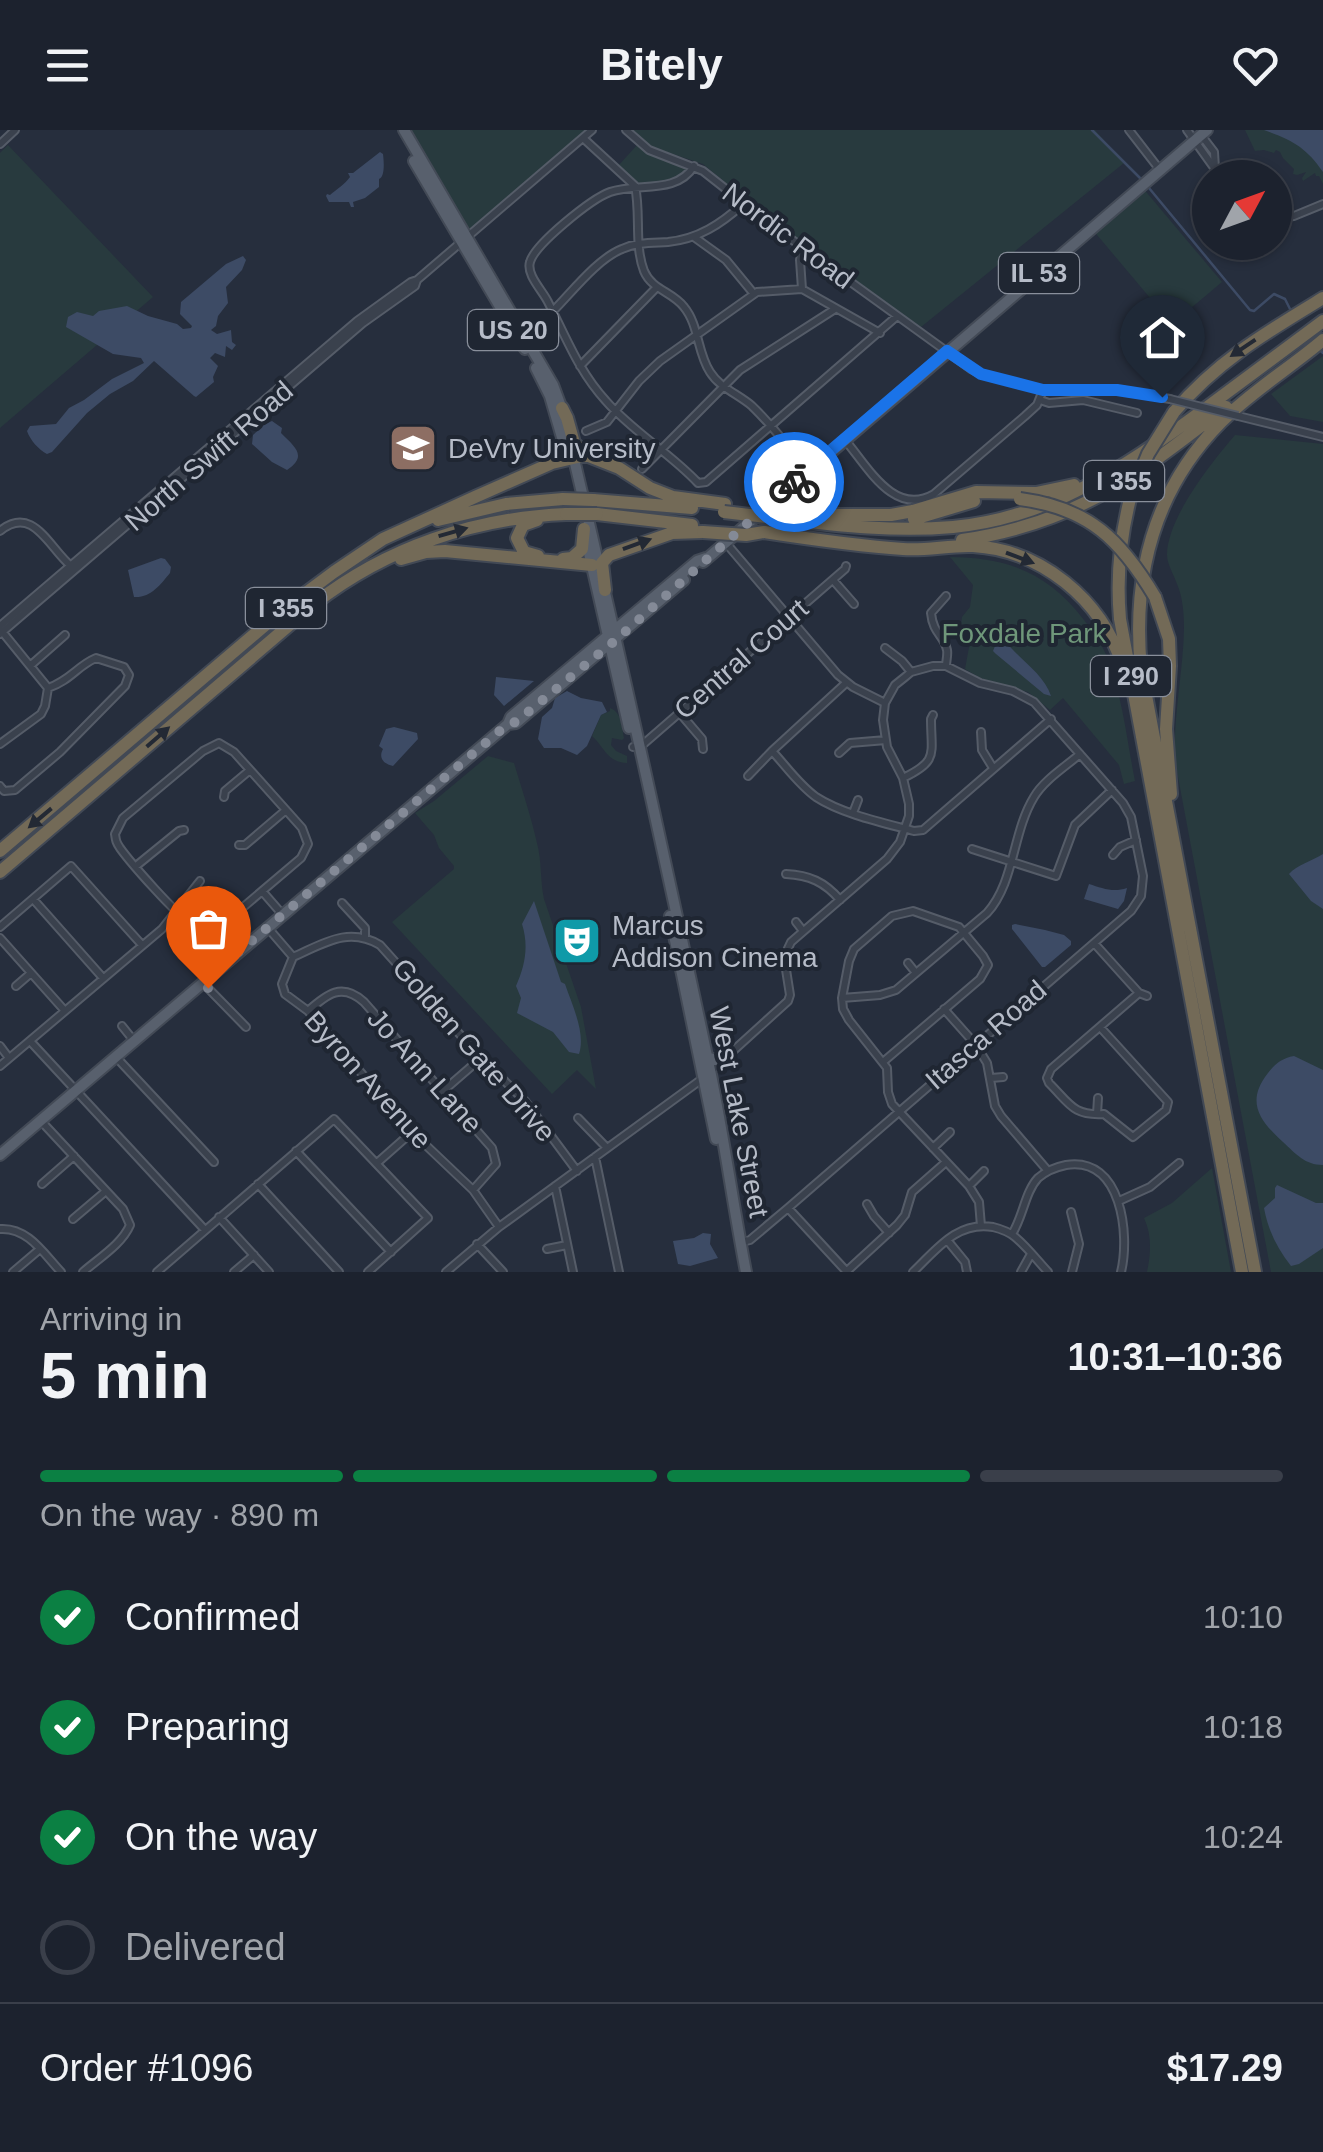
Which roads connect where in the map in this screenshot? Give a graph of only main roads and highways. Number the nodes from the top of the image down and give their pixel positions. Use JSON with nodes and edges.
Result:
{"nodes":[{"id":1,"x":396,"y":130,"type":"edge"},
{"id":2,"x":404,"y":130,"type":"edge"},
{"id":3,"x":1196,"y":133,"type":"edge"},
{"id":4,"x":465,"y":240,"type":"junction"},
{"id":5,"x":1323,"y":298,"type":"edge"},
{"id":6,"x":1323,"y":321,"type":"edge"},
{"id":7,"x":1323,"y":338,"type":"edge"},
{"id":8,"x":562,"y":408,"type":"joint"},
{"id":9,"x":1161,"y":442,"type":"junction"},
{"id":10,"x":573,"y":455,"type":"junction"},
{"id":11,"x":974,"y":501,"type":"junction"},
{"id":12,"x":725,"y":508,"type":"junction"},
{"id":13,"x":566,"y":510,"type":"junction"},
{"id":14,"x":596,"y":510,"type":"junction"},
{"id":15,"x":785,"y":514,"type":"junction"},
{"id":16,"x":838,"y":515,"type":"junction"},
{"id":17,"x":818,"y":523,"type":"junction"},
{"id":18,"x":584,"y":529,"type":"junction"},
{"id":19,"x":704,"y":529,"type":"junction"},
{"id":20,"x":890,"y":546,"type":"junction"},
{"id":21,"x":595,"y":549,"type":"junction"},
{"id":22,"x":360,"y":555,"type":"junction"},
{"id":23,"x":706,"y":558,"type":"junction"},
{"id":24,"x":592,"y":565,"type":"junction"},
{"id":25,"x":606,"y":596,"type":"junction"},
{"id":26,"x":629,"y":617,"type":"junction"},
{"id":27,"x":612,"y":637,"type":"junction"},
{"id":28,"x":254,"y":656,"type":"junction"},
{"id":29,"x":592,"y":660,"type":"junction"},
{"id":30,"x":615,"y":670,"type":"junction"},
{"id":31,"x":508,"y":724,"type":"junction"},
{"id":32,"x":636,"y":747,"type":"junction"},
{"id":33,"x":0,"y":852,"type":"edge"},
{"id":34,"x":1164,"y":856,"type":"junction"},
{"id":35,"x":0,"y":873,"type":"edge"},
{"id":36,"x":1188,"y":916,"type":"junction"},
{"id":37,"x":707,"y":1057,"type":"junction"},
{"id":38,"x":726,"y":1057,"type":"road end"},
{"id":39,"x":706,"y":1075,"type":"junction"},
{"id":40,"x":0,"y":1155,"type":"edge"},
{"id":41,"x":746,"y":1272,"type":"edge"},
{"id":42,"x":1242,"y":1272,"type":"edge"},
{"id":43,"x":1254,"y":1272,"type":"edge"}],
"edges":[{"from":1,"to":4,"type":"main road","number":"US 20"},
{"from":2,"to":4,"type":"main road","number":"US 20"},
{"from":3,"to":23,"type":"main road","number":"IL 53"},
{"from":4,"to":8,"type":"main road","number":"US 20"},
{"from":4,"to":10,"type":"main road","number":"US 20"},
{"from":5,"to":34,"type":"highway","number":"I 290","one_way":true,"bridge":true},
{"from":6,"to":9,"type":"highway","number":"I 355"},
{"from":7,"to":20,"type":"highway","number":"I 355"},
{"from":7,"to":36,"type":"highway","number":"I 290"},
{"from":8,"to":10,"type":"highway"},
{"from":9,"to":16,"type":"highway"},
{"from":9,"to":17,"type":"highway","number":"I 355"},
{"from":10,"to":12,"type":"highway"},
{"from":10,"to":18,"type":"main road","number":"US 20"},
{"from":10,"to":21,"type":"main road","number":"US 20"},
{"from":10,"to":22,"type":"highway"},
{"from":11,"to":16,"type":"highway"},
{"from":11,"to":17,"type":"highway"},
{"from":11,"to":36,"type":"highway","bridge":true},
{"from":12,"to":14,"type":"highway","number":"I 355"},
{"from":12,"to":15,"type":"highway"},
{"from":13,"to":14,"type":"highway","number":"I 355","bridge":true},
{"from":13,"to":18,"type":"highway"},
{"from":13,"to":22,"type":"highway","number":"I 355"},
{"from":28,"to":13,"type":"highway","number":"I 355","one_way":true},
{"from":14,"to":19,"type":"highway","number":"I 355"},
{"from":15,"to":16,"type":"highway"},
{"from":15,"to":17,"type":"highway","number":"I 355"},
{"from":18,"to":24,"type":"main road","number":"US 20"},
{"from":19,"to":20,"type":"highway","number":"I 355","bridge":true},
{"from":25,"to":19,"type":"highway","one_way":true},
{"from":20,"to":34,"type":"highway","one_way":true},
{"from":21,"to":24,"type":"main road"},
{"from":21,"to":25,"type":"main road","number":"US 20"},
{"from":22,"to":33,"type":"highway","number":"I 355","one_way":true},
{"from":23,"to":26,"type":"main road","number":"IL 53"},
{"from":23,"to":27,"type":"main road","number":"IL 53"},
{"from":24,"to":27,"type":"main road","number":"US 20"},
{"from":24,"to":28,"type":"highway"},
{"from":25,"to":26,"type":"main road"},
{"from":25,"to":27,"type":"main road","number":"US 20"},
{"from":26,"to":27,"type":"main road","number":"IL 53"},
{"from":27,"to":29,"type":"main road","number":"IL 53"},
{"from":27,"to":30,"type":"main road","name":"West Lake Street","number":"US 20"},
{"from":27,"to":31,"type":"main road","number":"IL 53"},
{"from":27,"to":32,"type":"main road","name":"West Lake Street","number":"US 20"},
{"from":35,"to":28,"type":"highway","number":"I 355","one_way":true},
{"from":29,"to":30,"type":"main road"},
{"from":29,"to":31,"type":"main road","number":"IL 53"},
{"from":30,"to":32,"type":"main road","name":"West Lake Street","number":"US 20"},
{"from":31,"to":40,"type":"main road","number":"IL 53"},
{"from":32,"to":37,"type":"main road","name":"West Lake Street","number":"US 20"},
{"from":32,"to":39,"type":"main road","name":"West Lake Street","number":"US 20"},
{"from":34,"to":42,"type":"highway","number":"I 290"},
{"from":36,"to":43,"type":"highway","number":"I 290"},
{"from":37,"to":38,"type":"main road"},
{"from":37,"to":39,"type":"main road","name":"West Lake Street","number":"US 20"},
{"from":39,"to":41,"type":"main road","name":"West Lake Street","number":"US 20"}]}
